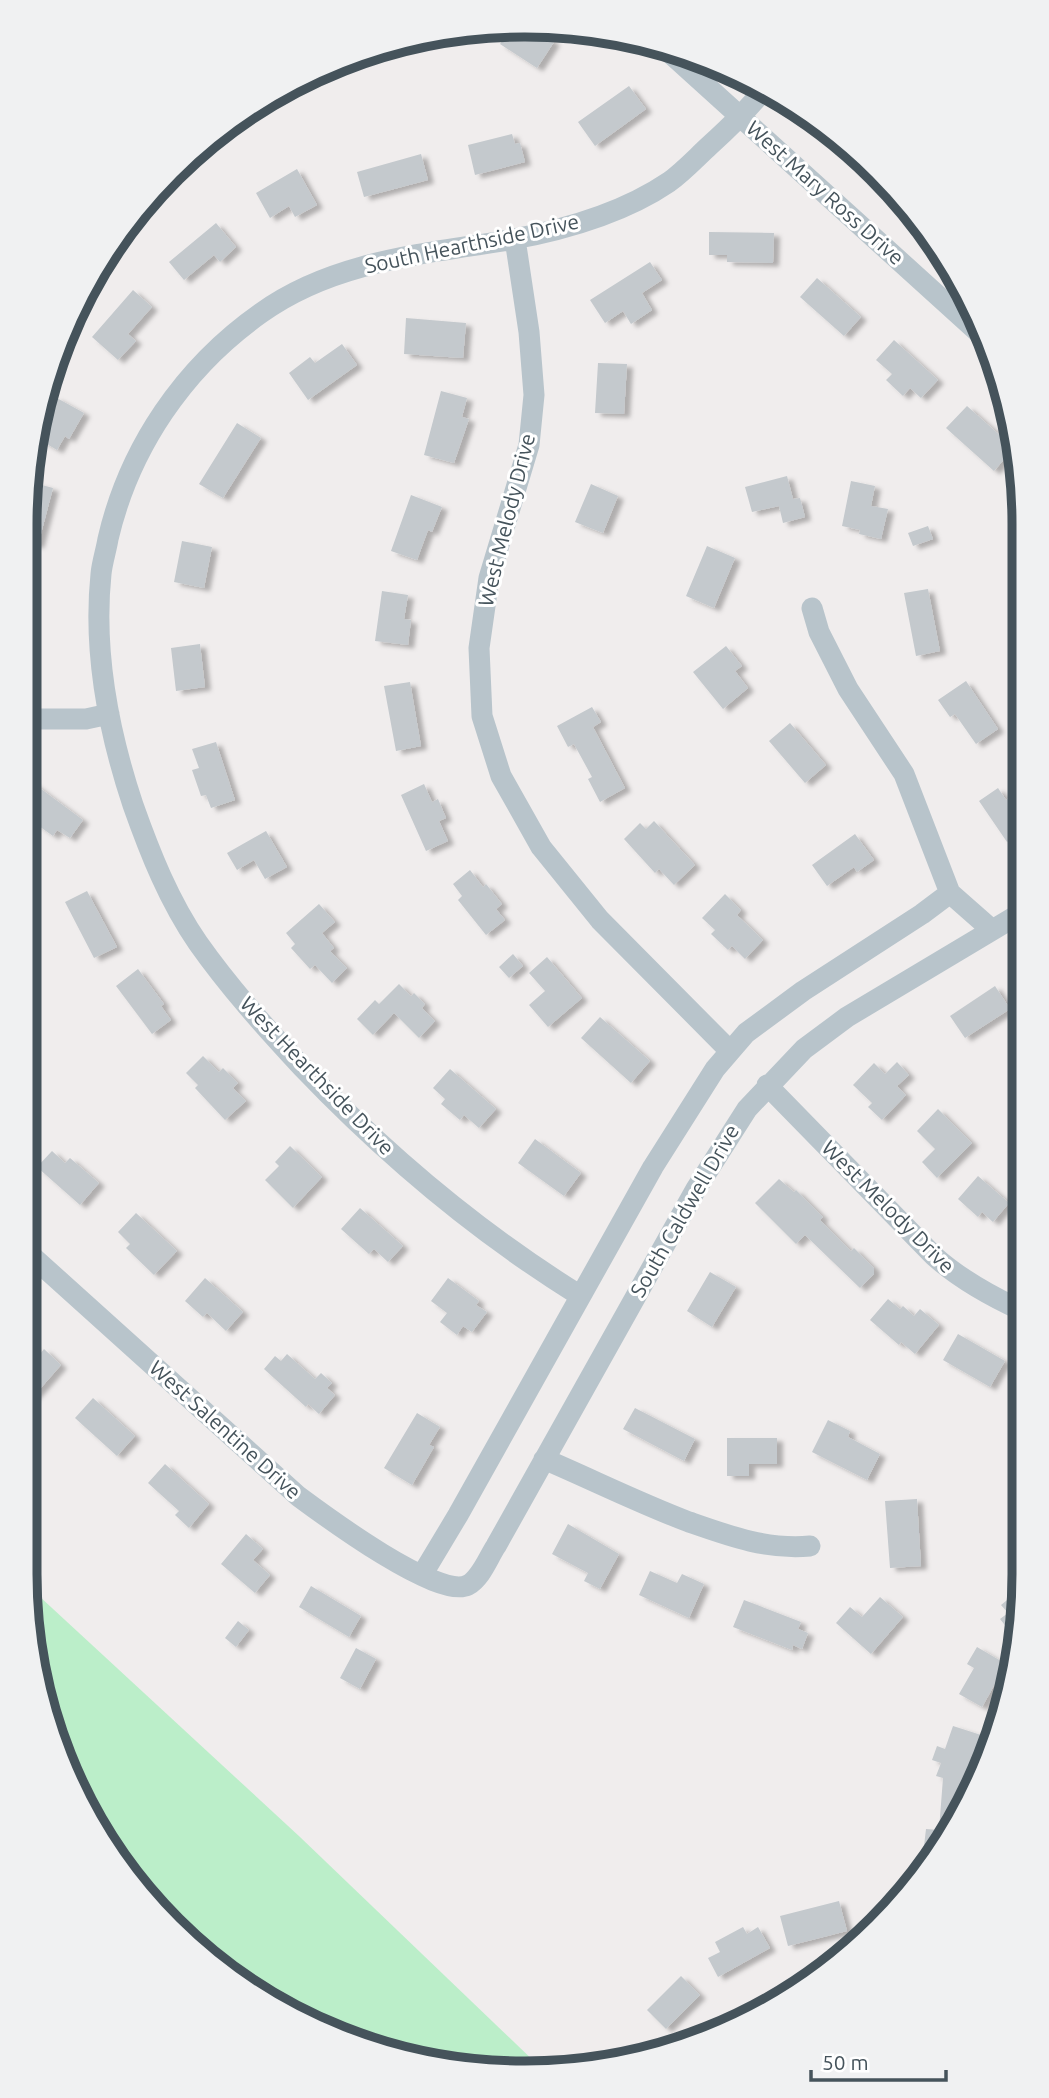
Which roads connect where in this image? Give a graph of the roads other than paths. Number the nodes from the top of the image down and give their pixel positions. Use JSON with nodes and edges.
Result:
{"nodes":[{"id":1,"x":681,"y":63,"type":"edge"},
{"id":2,"x":758,"y":97,"type":"edge"},
{"id":3,"x":741,"y":117,"type":"junction"},
{"id":4,"x":515,"y":239,"type":"junction"},
{"id":5,"x":963,"y":311,"type":"edge"},
{"id":6,"x":812,"y":608,"type":"dead end"},
{"id":7,"x":109,"y":714,"type":"junction"},
{"id":8,"x":37,"y":719,"type":"edge"},
{"id":9,"x":950,"y":893,"type":"junction"},
{"id":10,"x":1012,"y":918,"type":"edge"},
{"id":11,"x":992,"y":930,"type":"junction"},
{"id":12,"x":730,"y":1051,"type":"junction"},
{"id":13,"x":767,"y":1085,"type":"junction"},
{"id":14,"x":37,"y":1261,"type":"edge"},
{"id":15,"x":579,"y":1295,"type":"junction"},
{"id":16,"x":1012,"y":1306,"type":"edge"},
{"id":17,"x":544,"y":1459,"type":"junction"},
{"id":18,"x":810,"y":1546,"type":"dead end"},
{"id":19,"x":422,"y":1575,"type":"junction"},
{"id":20,"x":443,"y":1584,"type":"joint"}],
"edges":[{"from":1,"to":3,"type":"street","name":"West Mary Ross Drive"},
{"from":2,"to":3,"type":"street","name":"South Hearthside Drive"},
{"from":3,"to":4,"type":"street","name":"South Hearthside Drive"},
{"from":3,"to":5,"type":"street","name":"West Mary Ross Drive"},
{"from":4,"to":7,"type":"street","name":"South Hearthside Drive"},
{"from":4,"to":12,"type":"street","name":"West Melody Drive"},
{"from":6,"to":9,"type":"street"},
{"from":7,"to":8,"type":"street"},
{"from":7,"to":15,"type":"street","name":"West Hearthside Drive"},
{"from":9,"to":11,"type":"street"},
{"from":9,"to":12,"type":"street"},
{"from":10,"to":11,"type":"street","name":"South Caldwell Drive"},
{"from":11,"to":13,"type":"street","name":"South Caldwell Drive"},
{"from":12,"to":15,"type":"street"},
{"from":13,"to":16,"type":"street","name":"West Melody Drive"},
{"from":13,"to":17,"type":"street","name":"South Caldwell Drive"},
{"from":14,"to":19,"type":"street","name":"West Salentine Drive"},
{"from":15,"to":19,"type":"street"},
{"from":17,"to":18,"type":"street"},
{"from":17,"to":20,"type":"street","name":"South Caldwell Drive"},
{"from":19,"to":20,"type":"street","name":"West Salentine Drive"}]}
